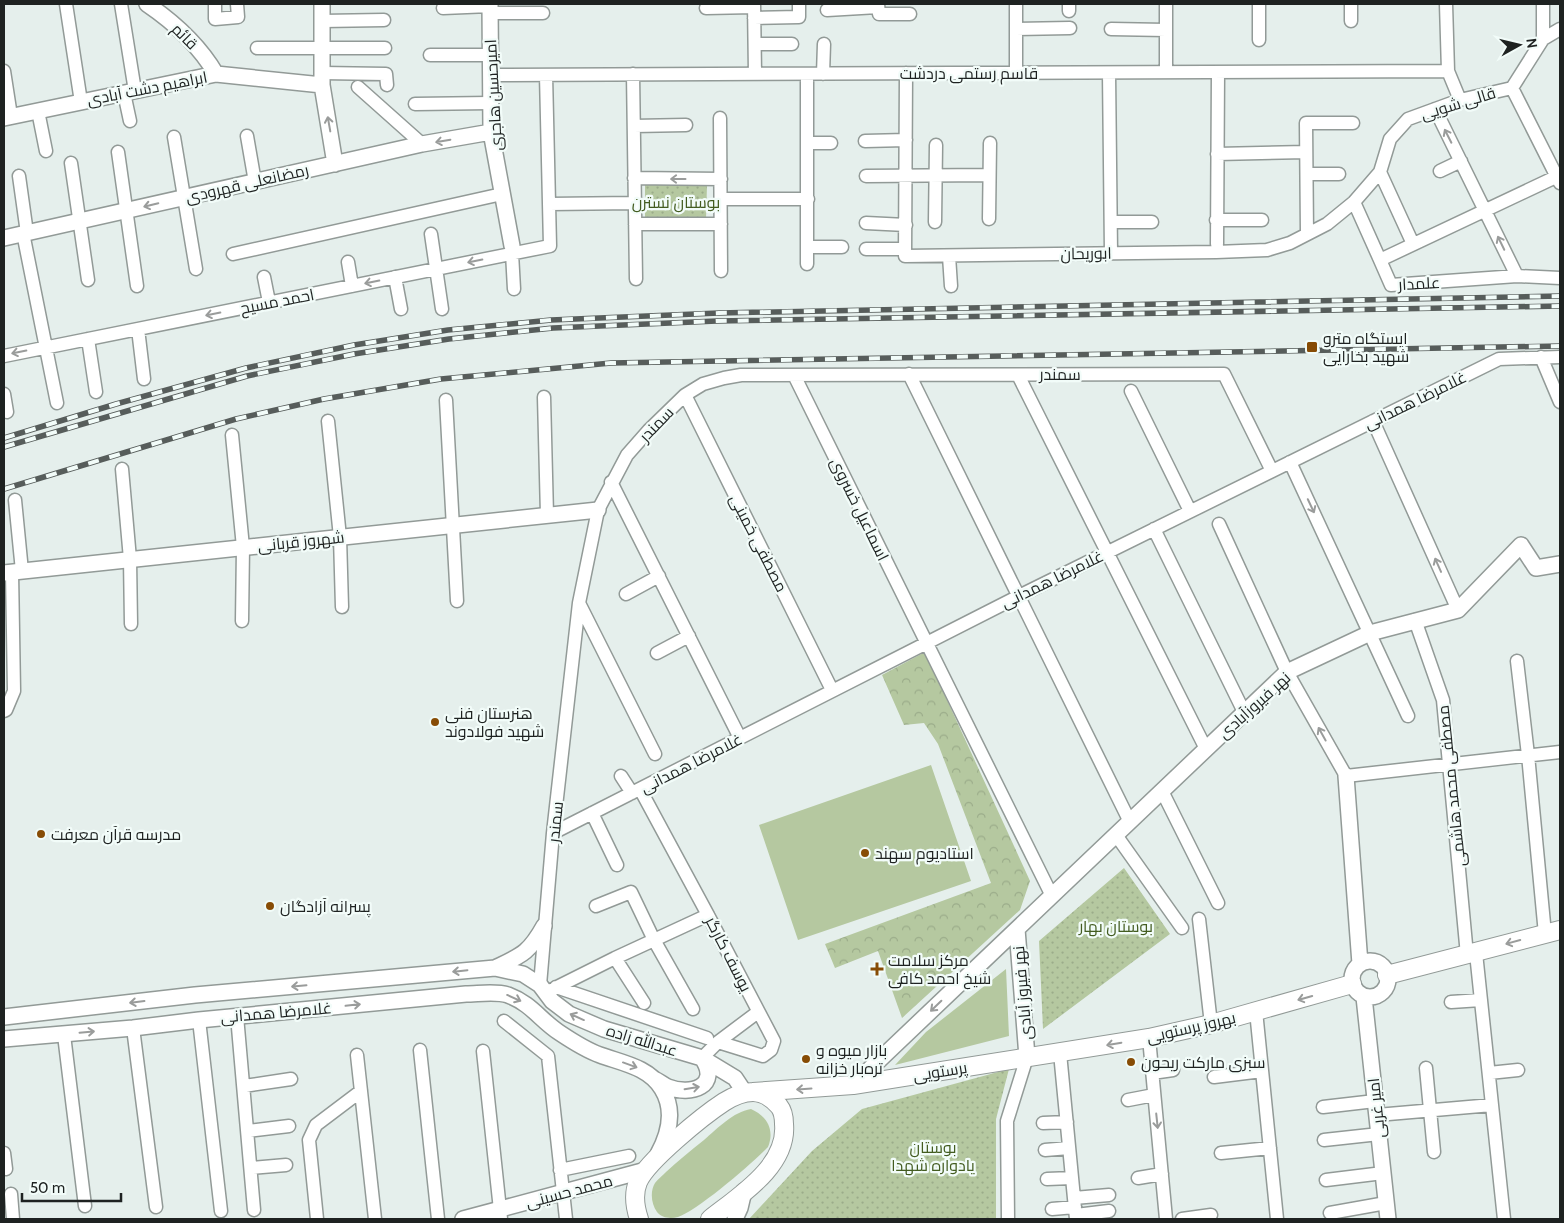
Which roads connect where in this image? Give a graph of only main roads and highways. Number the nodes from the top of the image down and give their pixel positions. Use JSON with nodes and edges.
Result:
{"nodes":[{"id":1,"x":1553,"y":932,"type":"edge"},
{"id":2,"x":1387,"y":974,"type":"road end"},
{"id":3,"x":1358,"y":990,"type":"road end"},
{"id":4,"x":1027,"y":1057,"type":"joint"},
{"id":5,"x":749,"y":1092,"type":"junction"},
{"id":6,"x":639,"y":1219,"type":"edge"},
{"id":7,"x":710,"y":1219,"type":"edge"}],
"edges":[{"from":1,"to":2,"type":"main road","one_way":true},
{"from":3,"to":4,"type":"main road","name":"بهروز پرستویی","one_way":true},
{"from":4,"to":5,"type":"main road","name":"پرستویی","one_way":true},
{"from":5,"to":6,"type":"main road"},
{"from":5,"to":7,"type":"main road"}]}
